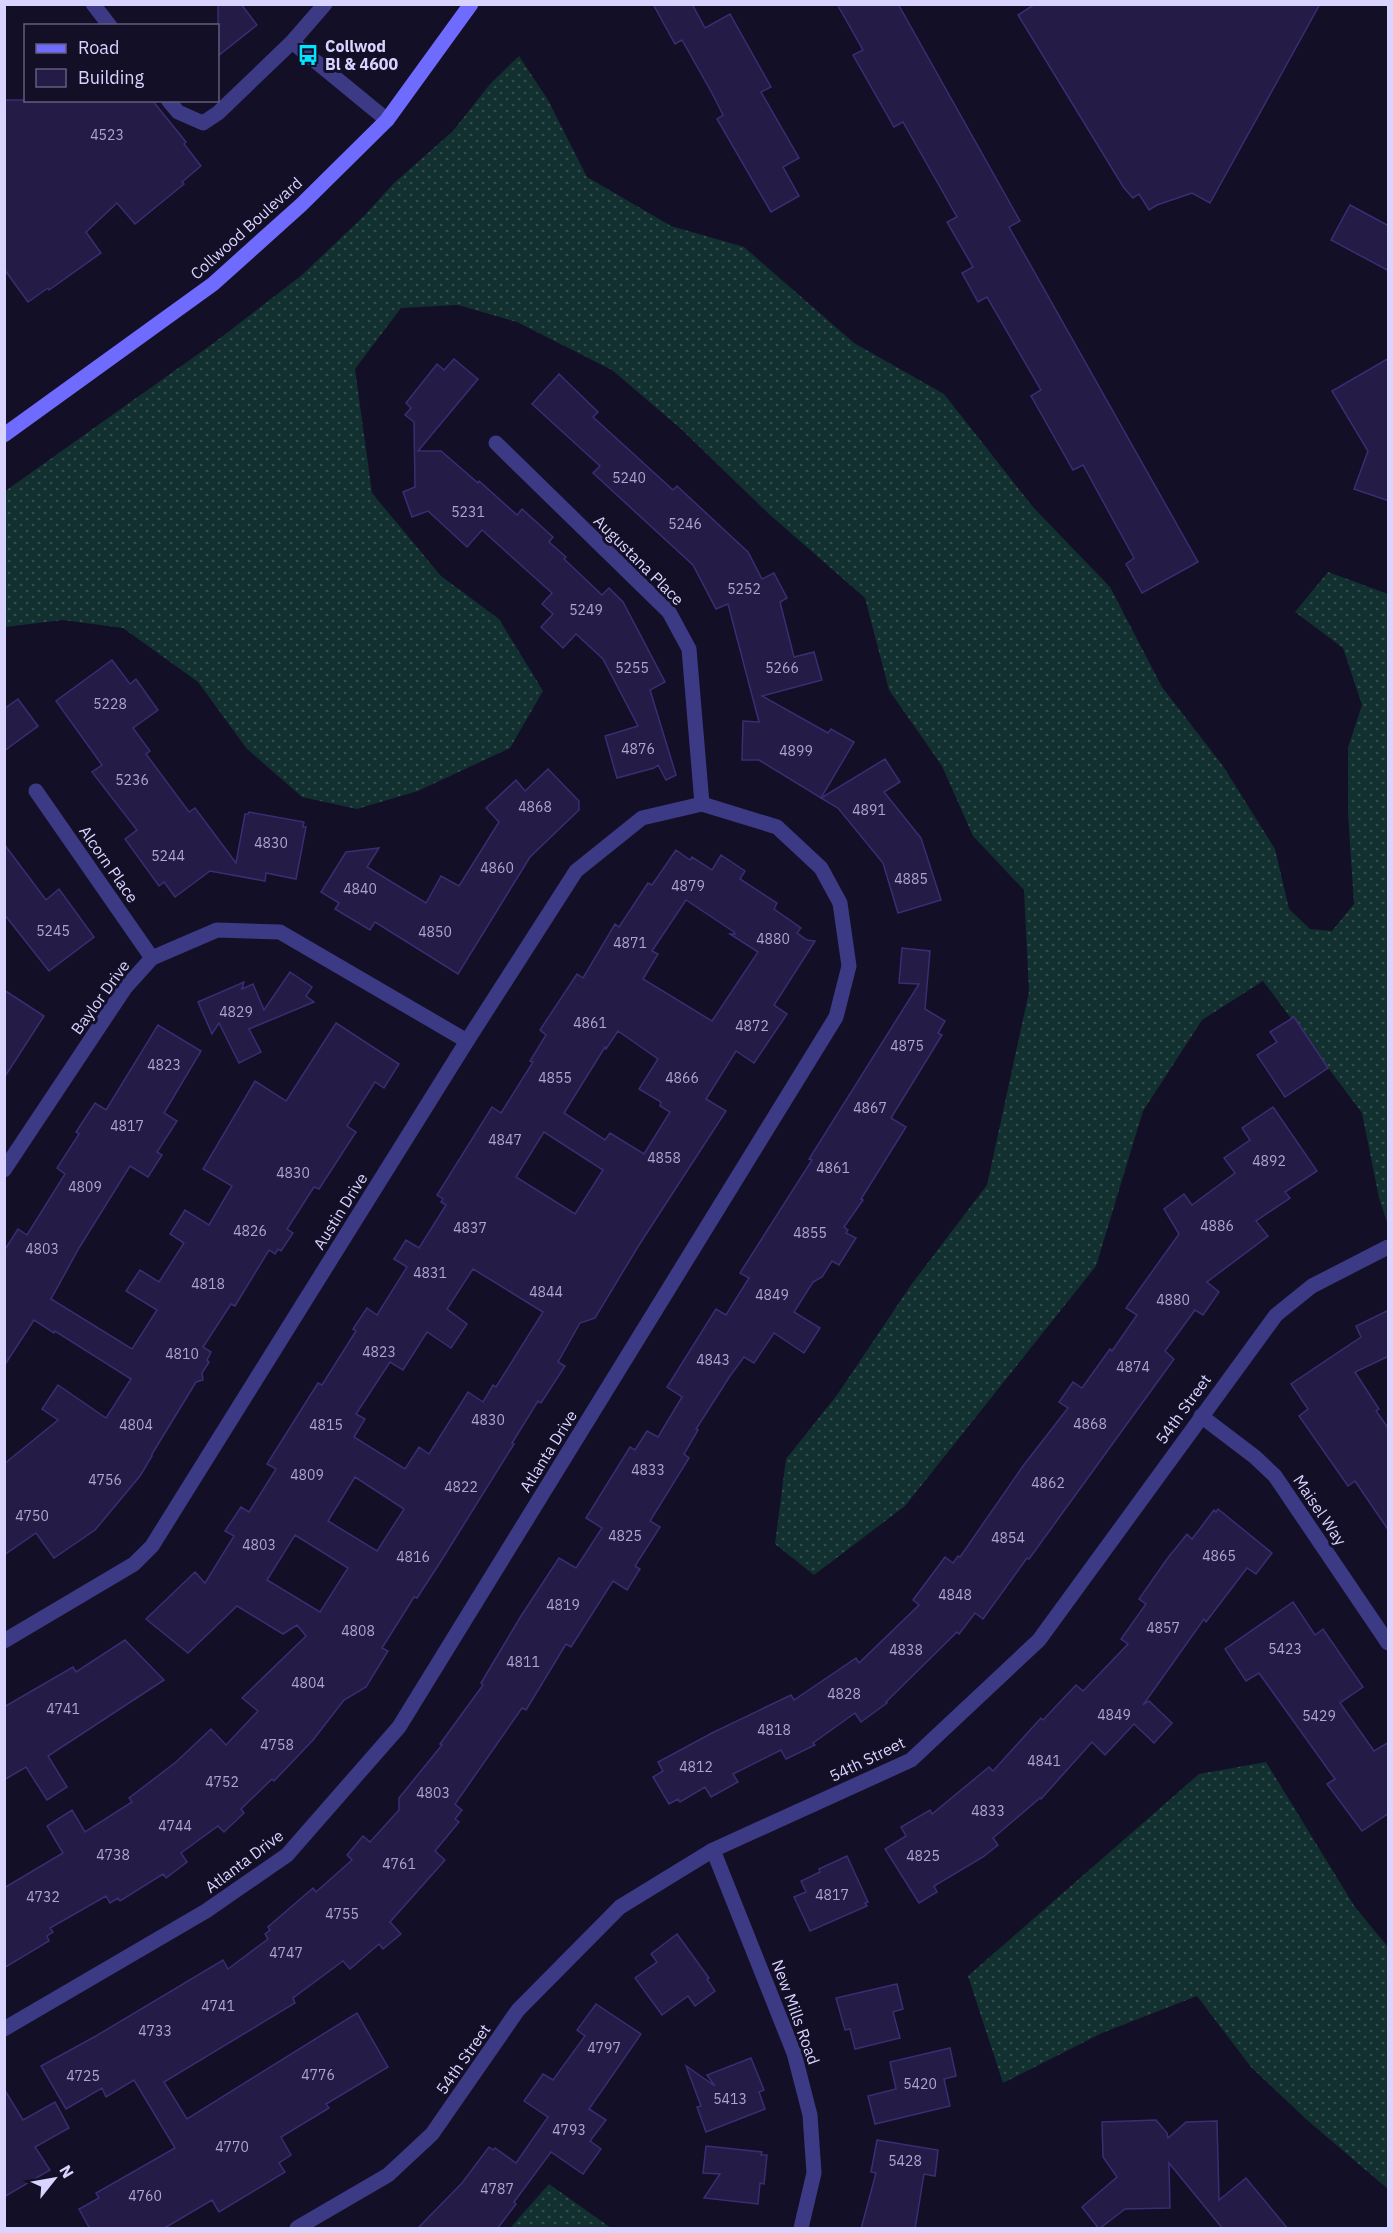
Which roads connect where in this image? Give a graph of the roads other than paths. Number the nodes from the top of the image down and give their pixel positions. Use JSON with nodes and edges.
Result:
{"nodes":[{"id":1,"x":93,"y":4,"type":"edge"},
{"id":2,"x":325,"y":4,"type":"edge"},
{"id":3,"x":471,"y":4,"type":"edge"},
{"id":4,"x":108,"y":24,"type":"edge"},
{"id":5,"x":292,"y":42,"type":"junction"},
{"id":6,"x":170,"y":102,"type":"edge"},
{"id":7,"x":387,"y":120,"type":"junction"},
{"id":8,"x":4,"y":435,"type":"edge"},
{"id":9,"x":496,"y":443,"type":"dead end"},
{"id":10,"x":36,"y":791,"type":"dead end"},
{"id":11,"x":702,"y":804,"type":"junction"},
{"id":12,"x":152,"y":958,"type":"junction"},
{"id":13,"x":467,"y":1041,"type":"junction"},
{"id":14,"x":4,"y":1170,"type":"edge"},
{"id":15,"x":1389,"y":1247,"type":"edge"},
{"id":16,"x":1201,"y":1416,"type":"junction"},
{"id":17,"x":4,"y":1641,"type":"edge"},
{"id":18,"x":1389,"y":1643,"type":"edge"},
{"id":19,"x":713,"y":1850,"type":"junction"},
{"id":20,"x":4,"y":2029,"type":"edge"},
{"id":21,"x":297,"y":2229,"type":"edge"},
{"id":22,"x":801,"y":2229,"type":"edge"}],
"edges":[{"from":1,"to":4,"type":"street"},
{"from":2,"to":5,"type":"street"},
{"from":3,"to":7,"type":"main road","name":"Collwood Boulevard"},
{"from":5,"to":6,"type":"street"},
{"from":5,"to":7,"type":"street"},
{"from":7,"to":8,"type":"main road","name":"Collwood Boulevard"},
{"from":9,"to":11,"type":"street","name":"Augustana Place"},
{"from":10,"to":12,"type":"street","name":"Alcorn Place"},
{"from":11,"to":13,"type":"street","name":"Austin Drive"},
{"from":11,"to":20,"type":"street","name":"Atlanta Drive"},
{"from":12,"to":13,"type":"street","name":"Baylor Drive"},
{"from":12,"to":14,"type":"street","name":"Baylor Drive"},
{"from":13,"to":17,"type":"street","name":"Austin Drive"},
{"from":15,"to":16,"type":"street","name":"54th Street"},
{"from":16,"to":18,"type":"street","name":"Maisel Way"},
{"from":16,"to":19,"type":"street","name":"54th Street"},
{"from":19,"to":21,"type":"street","name":"54th Street"},
{"from":19,"to":22,"type":"street","name":"New Mills Road"}]}
